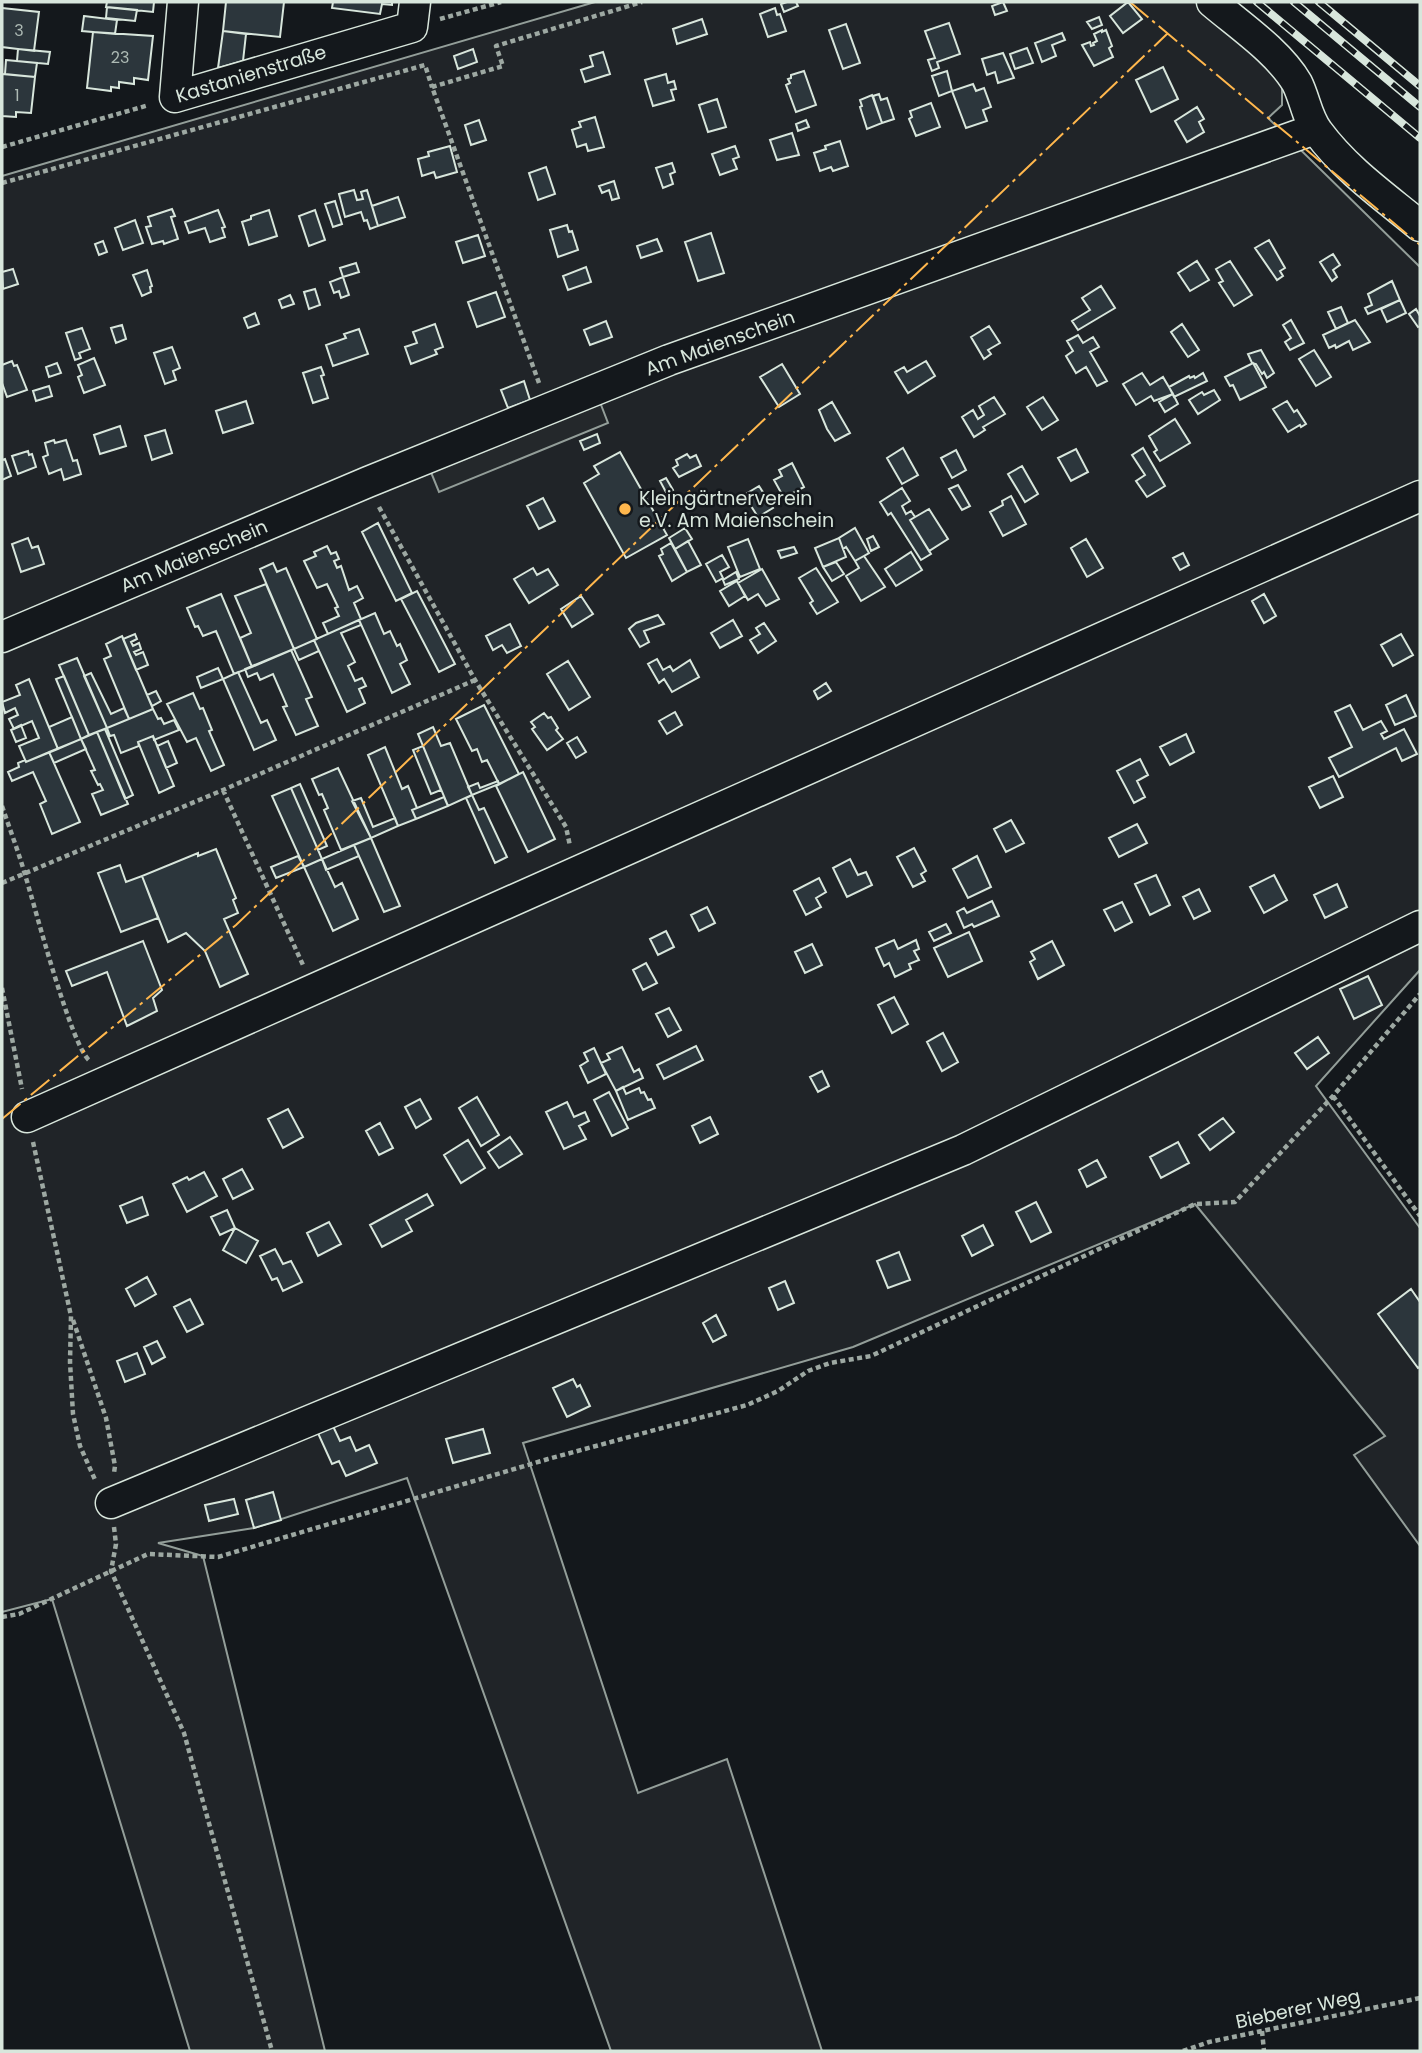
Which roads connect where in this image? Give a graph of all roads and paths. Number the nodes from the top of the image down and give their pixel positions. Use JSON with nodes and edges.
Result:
{"nodes":[{"id":1,"x":183,"y":2,"type":"edge"},
{"id":2,"x":501,"y":2,"type":"edge"},
{"id":3,"x":642,"y":2,"type":"edge"},
{"id":4,"x":1212,"y":2,"type":"edge"},
{"id":5,"x":413,"y":14,"type":"edge"},
{"id":6,"x":432,"y":87,"type":"junction"},
{"id":7,"x":175,"y":97,"type":"junction"},
{"id":8,"x":1315,"y":130,"type":"junction"},
{"id":9,"x":2,"y":147,"type":"edge"},
{"id":10,"x":2,"y":183,"type":"edge"},
{"id":11,"x":1420,"y":226,"type":"edge"},
{"id":12,"x":548,"y":410,"type":"junction"},
{"id":13,"x":1420,"y":496,"type":"edge"},
{"id":14,"x":374,"y":498,"type":"dead end"},
{"id":15,"x":2,"y":637,"type":"edge"},
{"id":16,"x":475,"y":680,"type":"junction"},
{"id":17,"x":223,"y":790,"type":"junction"},
{"id":18,"x":2,"y":806,"type":"edge"},
{"id":19,"x":569,"y":852,"type":"dead end"},
{"id":20,"x":25,"y":874,"type":"junction"},
{"id":21,"x":2,"y":883,"type":"edge"},
{"id":22,"x":1420,"y":926,"type":"edge"},
{"id":23,"x":307,"y":973,"type":"dead end"},
{"id":24,"x":2,"y":988,"type":"edge"},
{"id":25,"x":1420,"y":994,"type":"edge"},
{"id":26,"x":95,"y":1065,"type":"dead end"},
{"id":27,"x":1333,"y":1096,"type":"junction"},
{"id":28,"x":27,"y":1116,"type":"junction"},
{"id":29,"x":1420,"y":1216,"type":"edge"},
{"id":30,"x":71,"y":1316,"type":"junction"},
{"id":31,"x":109,"y":1501,"type":"junction"},
{"id":32,"x":111,"y":1571,"type":"junction"},
{"id":33,"x":2,"y":1617,"type":"edge"},
{"id":34,"x":1420,"y":1998,"type":"edge"},
{"id":35,"x":1262,"y":2031,"type":"junction"},
{"id":36,"x":272,"y":2051,"type":"edge"},
{"id":37,"x":1183,"y":2051,"type":"edge"},
{"id":38,"x":1264,"y":2051,"type":"edge"}],
"edges":[{"from":1,"to":7,"type":"street"},
{"from":2,"to":5,"type":"path"},
{"from":3,"to":6,"type":"path"},
{"from":4,"to":8,"type":"street"},
{"from":5,"to":7,"type":"street","name":"Kastanienstraße"},
{"from":6,"to":10,"type":"path"},
{"from":6,"to":12,"type":"path"},
{"from":7,"to":9,"type":"path","name":"Kastanienstraße"},
{"from":8,"to":11,"type":"street"},
{"from":8,"to":12,"type":"street","name":"Am Maienschein"},
{"from":12,"to":15,"type":"street","name":"Am Maienschein"},
{"from":13,"to":28,"type":"street"},
{"from":14,"to":16,"type":"path"},
{"from":16,"to":17,"type":"path"},
{"from":16,"to":19,"type":"path"},
{"from":17,"to":20,"type":"path"},
{"from":17,"to":23,"type":"path"},
{"from":18,"to":20,"type":"path"},
{"from":20,"to":21,"type":"path"},
{"from":20,"to":26,"type":"path"},
{"from":22,"to":31,"type":"street"},
{"from":24,"to":28,"type":"path"},
{"from":25,"to":27,"type":"path"},
{"from":27,"to":29,"type":"path"},
{"from":27,"to":32,"type":"path"},
{"from":28,"to":30,"type":"path"},
{"from":30,"to":31,"type":"path"},
{"from":30,"to":31,"type":"path"},
{"from":31,"to":32,"type":"path"},
{"from":32,"to":33,"type":"path"},
{"from":32,"to":36,"type":"path"},
{"from":34,"to":35,"type":"path","name":"Bieberer Weg"},
{"from":35,"to":37,"type":"path","name":"Bieberer Weg"},
{"from":35,"to":38,"type":"path"}]}
